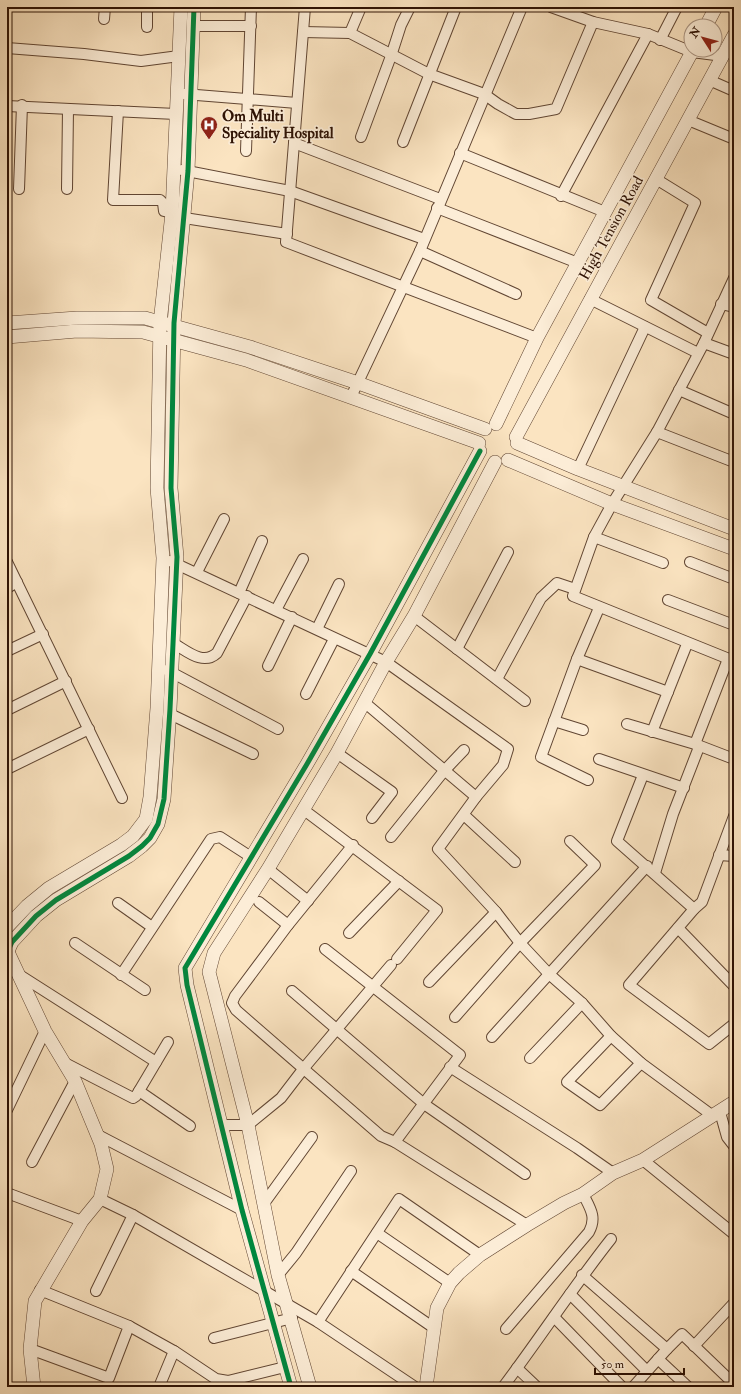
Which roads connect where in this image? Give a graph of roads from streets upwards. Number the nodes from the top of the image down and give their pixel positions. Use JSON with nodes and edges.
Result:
{"nodes":[{"id":1,"x":105,"y":7,"type":"edge"},
{"id":2,"x":147,"y":7,"type":"edge"},
{"id":3,"x":181,"y":7,"type":"edge"},
{"id":4,"x":194,"y":7,"type":"edge"},
{"id":5,"x":252,"y":7,"type":"edge"},
{"id":6,"x":305,"y":7,"type":"edge"},
{"id":7,"x":361,"y":7,"type":"edge"},
{"id":8,"x":410,"y":7,"type":"edge"},
{"id":9,"x":456,"y":7,"type":"edge"},
{"id":10,"x":522,"y":7,"type":"edge"},
{"id":11,"x":551,"y":7,"type":"edge"},
{"id":12,"x":677,"y":7,"type":"edge"},
{"id":13,"x":716,"y":7,"type":"edge"},
{"id":14,"x":710,"y":18,"type":"edge"},
{"id":15,"x":104,"y":19,"type":"dead end"},
{"id":16,"x":593,"y":22,"type":"junction"},
{"id":17,"x":193,"y":26,"type":"junction"},
{"id":18,"x":251,"y":26,"type":"junction"},
{"id":19,"x":147,"y":27,"type":"dead end"},
{"id":20,"x":303,"y":32,"type":"junction"},
{"id":21,"x":350,"y":33,"type":"junction"},
{"id":22,"x":648,"y":34,"type":"junction"},
{"id":23,"x":734,"y":35,"type":"edge"},
{"id":24,"x":660,"y":40,"type":"junction"},
{"id":25,"x":7,"y":48,"type":"edge"},
{"id":26,"x":683,"y":48,"type":"edge"},
{"id":27,"x":179,"y":56,"type":"junction"},
{"id":28,"x":392,"y":56,"type":"junction"},
{"id":29,"x":723,"y":56,"type":"edge"},
{"id":30,"x":688,"y":58,"type":"edge"},
{"id":31,"x":722,"y":58,"type":"edge"},
{"id":32,"x":429,"y":74,"type":"junction"},
{"id":33,"x":709,"y":80,"type":"junction"},
{"id":34,"x":734,"y":91,"type":"edge"},
{"id":35,"x":184,"y":94,"type":"junction"},
{"id":36,"x":484,"y":94,"type":"junction"},
{"id":37,"x":247,"y":98,"type":"junction"},
{"id":38,"x":297,"y":103,"type":"junction"},
{"id":39,"x":7,"y":106,"type":"edge"},
{"id":40,"x":22,"y":106,"type":"junction"},
{"id":41,"x":68,"y":109,"type":"junction"},
{"id":42,"x":118,"y":111,"type":"junction"},
{"id":43,"x":176,"y":114,"type":"junction"},
{"id":44,"x":688,"y":120,"type":"junction"},
{"id":45,"x":361,"y":137,"type":"dead end"},
{"id":46,"x":734,"y":139,"type":"edge"},
{"id":47,"x":404,"y":142,"type":"dead end"},
{"id":48,"x":294,"y":143,"type":"junction"},
{"id":49,"x":246,"y":151,"type":"dead end"},
{"id":50,"x":460,"y":153,"type":"junction"},
{"id":51,"x":175,"y":168,"type":"junction"},
{"id":52,"x":188,"y":171,"type":"junction"},
{"id":53,"x":656,"y":179,"type":"junction"},
{"id":54,"x":19,"y":189,"type":"dead end"},
{"id":55,"x":67,"y":189,"type":"dead end"},
{"id":56,"x":290,"y":191,"type":"junction"},
{"id":57,"x":562,"y":196,"type":"junction"},
{"id":58,"x":438,"y":204,"type":"junction"},
{"id":59,"x":605,"y":212,"type":"junction"},
{"id":60,"x":172,"y":214,"type":"junction"},
{"id":61,"x":184,"y":218,"type":"junction"},
{"id":62,"x":287,"y":234,"type":"junction"},
{"id":63,"x":424,"y":239,"type":"junction"},
{"id":64,"x":420,"y":251,"type":"junction"},
{"id":65,"x":578,"y":263,"type":"junction"},
{"id":66,"x":734,"y":278,"type":"edge"},
{"id":67,"x":404,"y":286,"type":"junction"},
{"id":68,"x":516,"y":294,"type":"dead end"},
{"id":69,"x":590,"y":299,"type":"junction"},
{"id":70,"x":721,"y":304,"type":"junction"},
{"id":71,"x":734,"y":307,"type":"edge"},
{"id":72,"x":7,"y":323,"type":"edge"},
{"id":73,"x":160,"y":323,"type":"junction"},
{"id":74,"x":174,"y":326,"type":"junction"},
{"id":75,"x":645,"y":327,"type":"junction"},
{"id":76,"x":708,"y":333,"type":"junction"},
{"id":77,"x":160,"y":336,"type":"junction"},
{"id":78,"x":7,"y":337,"type":"edge"},
{"id":79,"x":537,"y":338,"type":"junction"},
{"id":80,"x":174,"y":340,"type":"junction"},
{"id":81,"x":704,"y":343,"type":"junction"},
{"id":82,"x":698,"y":353,"type":"junction"},
{"id":83,"x":734,"y":354,"type":"edge"},
{"id":84,"x":358,"y":383,"type":"junction"},
{"id":85,"x":679,"y":390,"type":"junction"},
{"id":86,"x":351,"y":397,"type":"junction"},
{"id":87,"x":734,"y":414,"type":"edge"},
{"id":88,"x":491,"y":426,"type":"junction"},
{"id":89,"x":657,"y":432,"type":"junction"},
{"id":90,"x":517,"y":440,"type":"junction"},
{"id":91,"x":479,"y":447,"type":"junction"},
{"id":92,"x":501,"y":461,"type":"junction"},
{"id":93,"x":734,"y":462,"type":"edge"},
{"id":94,"x":578,"y":469,"type":"junction"},
{"id":95,"x":624,"y":486,"type":"junction"},
{"id":96,"x":612,"y":504,"type":"junction"},
{"id":97,"x":224,"y":519,"type":"dead end"},
{"id":98,"x":734,"y":529,"type":"edge"},
{"id":99,"x":594,"y":537,"type":"junction"},
{"id":100,"x":262,"y":541,"type":"dead end"},
{"id":101,"x":734,"y":549,"type":"edge"},
{"id":102,"x":508,"y":552,"type":"dead end"},
{"id":103,"x":163,"y":558,"type":"junction"},
{"id":104,"x":303,"y":559,"type":"dead end"},
{"id":105,"x":7,"y":562,"type":"edge"},
{"id":106,"x":690,"y":562,"type":"dead end"},
{"id":107,"x":663,"y":563,"type":"dead end"},
{"id":108,"x":176,"y":564,"type":"junction"},
{"id":109,"x":197,"y":572,"type":"junction"},
{"id":110,"x":734,"y":579,"type":"edge"},
{"id":111,"x":17,"y":582,"type":"junction"},
{"id":112,"x":339,"y":584,"type":"dead end"},
{"id":113,"x":7,"y":588,"type":"edge"},
{"id":114,"x":575,"y":588,"type":"junction"},
{"id":115,"x":243,"y":595,"type":"junction"},
{"id":116,"x":668,"y":600,"type":"dead end"},
{"id":117,"x":599,"y":608,"type":"junction"},
{"id":118,"x":276,"y":610,"type":"junction"},
{"id":119,"x":414,"y":616,"type":"junction"},
{"id":120,"x":292,"y":617,"type":"junction"},
{"id":121,"x":734,"y":625,"type":"edge"},
{"id":122,"x":317,"y":629,"type":"junction"},
{"id":123,"x":43,"y":634,"type":"junction"},
{"id":124,"x":334,"y":639,"type":"junction"},
{"id":125,"x":173,"y":643,"type":"junction"},
{"id":126,"x":686,"y":644,"type":"junction"},
{"id":127,"x":457,"y":649,"type":"junction"},
{"id":128,"x":7,"y":651,"type":"edge"},
{"id":129,"x":370,"y":654,"type":"junction"},
{"id":130,"x":577,"y":660,"type":"junction"},
{"id":131,"x":731,"y":660,"type":"edge"},
{"id":132,"x":386,"y":662,"type":"junction"},
{"id":133,"x":159,"y":666,"type":"junction"},
{"id":134,"x":268,"y":666,"type":"dead end"},
{"id":135,"x":172,"y":672,"type":"junction"},
{"id":136,"x":497,"y":679,"type":"junction"},
{"id":137,"x":66,"y":681,"type":"junction"},
{"id":138,"x":668,"y":692,"type":"junction"},
{"id":139,"x":306,"y":694,"type":"dead end"},
{"id":140,"x":525,"y":701,"type":"dead end"},
{"id":141,"x":364,"y":702,"type":"junction"},
{"id":142,"x":7,"y":710,"type":"edge"},
{"id":143,"x":170,"y":714,"type":"junction"},
{"id":144,"x":554,"y":720,"type":"junction"},
{"id":145,"x":627,"y":724,"type":"dead end"},
{"id":146,"x":89,"y":729,"type":"junction"},
{"id":147,"x":278,"y":729,"type":"dead end"},
{"id":148,"x":583,"y":730,"type":"dead end"},
{"id":149,"x":652,"y":732,"type":"junction"},
{"id":150,"x":697,"y":745,"type":"junction"},
{"id":151,"x":464,"y":750,"type":"dead end"},
{"id":152,"x":337,"y":753,"type":"junction"},
{"id":153,"x":253,"y":754,"type":"dead end"},
{"id":154,"x":599,"y":759,"type":"dead end"},
{"id":155,"x":734,"y":759,"type":"edge"},
{"id":156,"x":7,"y":769,"type":"edge"},
{"id":157,"x":444,"y":771,"type":"junction"},
{"id":158,"x":643,"y":775,"type":"junction"},
{"id":159,"x":588,"y":780,"type":"dead end"},
{"id":160,"x":684,"y":788,"type":"junction"},
{"id":161,"x":476,"y":797,"type":"junction"},
{"id":162,"x":122,"y":798,"type":"dead end"},
{"id":163,"x":304,"y":810,"type":"junction"},
{"id":164,"x":464,"y":815,"type":"junction"},
{"id":165,"x":734,"y":816,"type":"edge"},
{"id":166,"x":274,"y":818,"type":"junction"},
{"id":167,"x":372,"y":818,"type":"dead end"},
{"id":168,"x":292,"y":828,"type":"junction"},
{"id":169,"x":391,"y":837,"type":"dead end"},
{"id":170,"x":570,"y":840,"type":"dead end"},
{"id":171,"x":353,"y":845,"type":"junction"},
{"id":172,"x":720,"y":855,"type":"junction"},
{"id":173,"x":734,"y":856,"type":"edge"},
{"id":174,"x":251,"y":857,"type":"junction"},
{"id":175,"x":515,"y":862,"type":"dead end"},
{"id":176,"x":647,"y":866,"type":"junction"},
{"id":177,"x":268,"y":869,"type":"junction"},
{"id":178,"x":655,"y":873,"type":"junction"},
{"id":179,"x":399,"y":881,"type":"junction"},
{"id":180,"x":308,"y":901,"type":"junction"},
{"id":181,"x":258,"y":902,"type":"dead end"},
{"id":182,"x":118,"y":903,"type":"dead end"},
{"id":183,"x":694,"y":909,"type":"junction"},
{"id":184,"x":496,"y":912,"type":"junction"},
{"id":185,"x":288,"y":926,"type":"junction"},
{"id":186,"x":7,"y":927,"type":"edge"},
{"id":187,"x":152,"y":927,"type":"junction"},
{"id":188,"x":678,"y":928,"type":"junction"},
{"id":189,"x":349,"y":933,"type":"dead end"},
{"id":190,"x":520,"y":942,"type":"junction"},
{"id":191,"x":75,"y":943,"type":"dead end"},
{"id":192,"x":325,"y":949,"type":"dead end"},
{"id":193,"x":7,"y":951,"type":"edge"},
{"id":194,"x":18,"y":974,"type":"junction"},
{"id":195,"x":549,"y":974,"type":"junction"},
{"id":196,"x":121,"y":975,"type":"junction"},
{"id":197,"x":429,"y":982,"type":"dead end"},
{"id":198,"x":734,"y":986,"type":"edge"},
{"id":199,"x":372,"y":987,"type":"junction"},
{"id":200,"x":145,"y":990,"type":"dead end"},
{"id":201,"x":292,"y":990,"type":"dead end"},
{"id":202,"x":582,"y":1004,"type":"junction"},
{"id":203,"x":455,"y":1017,"type":"dead end"},
{"id":204,"x":734,"y":1024,"type":"edge"},
{"id":205,"x":338,"y":1029,"type":"junction"},
{"id":206,"x":45,"y":1031,"type":"junction"},
{"id":207,"x":611,"y":1036,"type":"junction"},
{"id":208,"x":492,"y":1037,"type":"dead end"},
{"id":209,"x":168,"y":1042,"type":"dead end"},
{"id":210,"x":530,"y":1058,"type":"dead end"},
{"id":211,"x":63,"y":1062,"type":"junction"},
{"id":212,"x":156,"y":1062,"type":"junction"},
{"id":213,"x":641,"y":1063,"type":"junction"},
{"id":214,"x":450,"y":1067,"type":"junction"},
{"id":215,"x":304,"y":1068,"type":"junction"},
{"id":216,"x":75,"y":1081,"type":"junction"},
{"id":217,"x":139,"y":1091,"type":"junction"},
{"id":218,"x":734,"y":1102,"type":"edge"},
{"id":219,"x":424,"y":1104,"type":"junction"},
{"id":220,"x":7,"y":1110,"type":"edge"},
{"id":221,"x":716,"y":1114,"type":"junction"},
{"id":222,"x":221,"y":1125,"type":"junction"},
{"id":223,"x":248,"y":1125,"type":"junction"},
{"id":224,"x":190,"y":1126,"type":"dead end"},
{"id":225,"x":98,"y":1135,"type":"junction"},
{"id":226,"x":312,"y":1137,"type":"dead end"},
{"id":227,"x":395,"y":1142,"type":"junction"},
{"id":228,"x":734,"y":1146,"type":"edge"},
{"id":229,"x":644,"y":1160,"type":"junction"},
{"id":230,"x":32,"y":1162,"type":"dead end"},
{"id":231,"x":351,"y":1171,"type":"dead end"},
{"id":232,"x":613,"y":1173,"type":"junction"},
{"id":233,"x":526,"y":1174,"type":"dead end"},
{"id":234,"x":7,"y":1193,"type":"edge"},
{"id":235,"x":583,"y":1194,"type":"junction"},
{"id":236,"x":100,"y":1199,"type":"junction"},
{"id":237,"x":264,"y":1202,"type":"junction"},
{"id":238,"x":242,"y":1210,"type":"junction"},
{"id":239,"x":133,"y":1215,"type":"junction"},
{"id":240,"x":82,"y":1221,"type":"junction"},
{"id":241,"x":528,"y":1225,"type":"junction"},
{"id":242,"x":377,"y":1233,"type":"junction"},
{"id":243,"x":734,"y":1234,"type":"edge"},
{"id":244,"x":611,"y":1239,"type":"dead end"},
{"id":245,"x":480,"y":1255,"type":"junction"},
{"id":246,"x":351,"y":1271,"type":"junction"},
{"id":247,"x":278,"y":1275,"type":"junction"},
{"id":248,"x":582,"y":1275,"type":"junction"},
{"id":249,"x":450,"y":1283,"type":"junction"},
{"id":250,"x":40,"y":1290,"type":"junction"},
{"id":251,"x":96,"y":1291,"type":"dead end"},
{"id":252,"x":263,"y":1291,"type":"junction"},
{"id":253,"x":570,"y":1294,"type":"junction"},
{"id":254,"x":734,"y":1303,"type":"edge"},
{"id":255,"x":288,"y":1305,"type":"junction"},
{"id":256,"x":554,"y":1317,"type":"junction"},
{"id":257,"x":292,"y":1318,"type":"junction"},
{"id":258,"x":318,"y":1322,"type":"junction"},
{"id":259,"x":274,"y":1323,"type":"junction"},
{"id":260,"x":129,"y":1326,"type":"junction"},
{"id":261,"x":434,"y":1328,"type":"junction"},
{"id":262,"x":506,"y":1329,"type":"dead end"},
{"id":263,"x":214,"y":1338,"type":"dead end"},
{"id":264,"x":694,"y":1346,"type":"junction"},
{"id":265,"x":30,"y":1349,"type":"junction"},
{"id":266,"x":666,"y":1349,"type":"junction"},
{"id":267,"x":174,"y":1351,"type":"junction"},
{"id":268,"x":658,"y":1359,"type":"junction"},
{"id":269,"x":285,"y":1367,"type":"junction"},
{"id":270,"x":517,"y":1368,"type":"junction"},
{"id":271,"x":648,"y":1370,"type":"junction"},
{"id":272,"x":214,"y":1383,"type":"edge"},
{"id":273,"x":734,"y":1384,"type":"edge"},
{"id":274,"x":635,"y":1386,"type":"edge"},
{"id":275,"x":34,"y":1387,"type":"edge"},
{"id":276,"x":159,"y":1387,"type":"edge"},
{"id":277,"x":291,"y":1387,"type":"edge"},
{"id":278,"x":310,"y":1387,"type":"edge"},
{"id":279,"x":415,"y":1387,"type":"edge"},
{"id":280,"x":426,"y":1387,"type":"edge"},
{"id":281,"x":503,"y":1387,"type":"edge"},
{"id":282,"x":537,"y":1387,"type":"edge"},
{"id":283,"x":622,"y":1387,"type":"edge"},
{"id":284,"x":688,"y":1387,"type":"edge"}],
"edges":[{"from":1,"to":15,"type":"street"},
{"from":2,"to":19,"type":"street"},
{"from":3,"to":27,"type":"street"},
{"from":4,"to":17,"type":"street"},
{"from":5,"to":18,"type":"street"},
{"from":6,"to":20,"type":"street"},
{"from":7,"to":21,"type":"street"},
{"from":8,"to":28,"type":"street"},
{"from":9,"to":32,"type":"street"},
{"from":10,"to":36,"type":"street"},
{"from":11,"to":16,"type":"street"},
{"from":12,"to":24,"type":"street"},
{"from":13,"to":14,"type":"street"},
{"from":16,"to":22,"type":"street"},
{"from":16,"to":36,"type":"street"},
{"from":17,"to":18,"type":"street"},
{"from":17,"to":35,"type":"street"},
{"from":18,"to":37,"type":"street"},
{"from":20,"to":21,"type":"street"},
{"from":20,"to":38,"type":"street"},
{"from":21,"to":28,"type":"street"},
{"from":22,"to":24,"type":"street"},
{"from":22,"to":57,"type":"street"},
{"from":23,"to":29,"type":"street","name":"High Tension Road"},
{"from":24,"to":26,"type":"street"},
{"from":25,"to":27,"type":"street"},
{"from":27,"to":35,"type":"street"},
{"from":28,"to":32,"type":"street"},
{"from":28,"to":45,"type":"street"},
{"from":30,"to":59,"type":"street","name":"High Tension Road"},
{"from":31,"to":33,"type":"street","name":"High Tension Road"},
{"from":32,"to":36,"type":"street"},
{"from":32,"to":47,"type":"street"},
{"from":33,"to":34,"type":"street"},
{"from":33,"to":44,"type":"street","name":"High Tension Road"},
{"from":35,"to":37,"type":"street"},
{"from":35,"to":43,"type":"street"},
{"from":35,"to":52,"type":"street"},
{"from":36,"to":50,"type":"street"},
{"from":37,"to":38,"type":"street"},
{"from":37,"to":49,"type":"street"},
{"from":38,"to":48,"type":"street"},
{"from":39,"to":40,"type":"street"},
{"from":40,"to":41,"type":"street"},
{"from":40,"to":54,"type":"street"},
{"from":41,"to":42,"type":"street"},
{"from":41,"to":55,"type":"street"},
{"from":42,"to":43,"type":"street"},
{"from":42,"to":60,"type":"street"},
{"from":43,"to":51,"type":"street"},
{"from":44,"to":46,"type":"street"},
{"from":44,"to":53,"type":"street","name":"High Tension Road"},
{"from":48,"to":56,"type":"street"},
{"from":48,"to":58,"type":"street"},
{"from":50,"to":57,"type":"street"},
{"from":50,"to":58,"type":"street"},
{"from":51,"to":52,"type":"street"},
{"from":51,"to":60,"type":"street"},
{"from":52,"to":56,"type":"street"},
{"from":52,"to":61,"type":"street"},
{"from":53,"to":69,"type":"street","name":"High Tension Road"},
{"from":53,"to":76,"type":"street"},
{"from":56,"to":62,"type":"street"},
{"from":56,"to":63,"type":"street"},
{"from":57,"to":59,"type":"street"},
{"from":58,"to":63,"type":"street"},
{"from":58,"to":65,"type":"street"},
{"from":59,"to":65,"type":"street","name":"High Tension Road"},
{"from":60,"to":61,"type":"street"},
{"from":60,"to":73,"type":"street"},
{"from":61,"to":62,"type":"street"},
{"from":61,"to":74,"type":"street"},
{"from":62,"to":67,"type":"street"},
{"from":63,"to":64,"type":"street"},
{"from":64,"to":67,"type":"street"},
{"from":64,"to":68,"type":"street"},
{"from":65,"to":79,"type":"street","name":"High Tension Road"},
{"from":66,"to":70,"type":"street"},
{"from":67,"to":79,"type":"street"},
{"from":67,"to":84,"type":"street"},
{"from":69,"to":75,"type":"street"},
{"from":69,"to":90,"type":"street","name":"High Tension Road"},
{"from":70,"to":71,"type":"street"},
{"from":70,"to":76,"type":"street"},
{"from":72,"to":73,"type":"street"},
{"from":73,"to":74,"type":"street"},
{"from":73,"to":77,"type":"street"},
{"from":74,"to":80,"type":"street"},
{"from":74,"to":84,"type":"street"},
{"from":75,"to":82,"type":"street"},
{"from":75,"to":94,"type":"street"},
{"from":76,"to":81,"type":"street"},
{"from":77,"to":78,"type":"street"},
{"from":77,"to":80,"type":"street"},
{"from":77,"to":103,"type":"street"},
{"from":79,"to":88,"type":"street","name":"High Tension Road"},
{"from":80,"to":86,"type":"street"},
{"from":80,"to":108,"type":"street"},
{"from":81,"to":82,"type":"street"},
{"from":81,"to":83,"type":"street"},
{"from":82,"to":85,"type":"street"},
{"from":84,"to":86,"type":"street"},
{"from":84,"to":88,"type":"street"},
{"from":85,"to":87,"type":"street"},
{"from":85,"to":89,"type":"street"},
{"from":86,"to":91,"type":"street"},
{"from":88,"to":90,"type":"street"},
{"from":88,"to":91,"type":"street"},
{"from":89,"to":93,"type":"street"},
{"from":89,"to":95,"type":"street"},
{"from":90,"to":92,"type":"street"},
{"from":90,"to":94,"type":"street"},
{"from":91,"to":92,"type":"street"},
{"from":91,"to":129,"type":"street"},
{"from":92,"to":96,"type":"street"},
{"from":92,"to":119,"type":"street"},
{"from":94,"to":95,"type":"street"},
{"from":95,"to":96,"type":"street"},
{"from":95,"to":98,"type":"street"},
{"from":96,"to":99,"type":"street"},
{"from":96,"to":101,"type":"street"},
{"from":97,"to":109,"type":"street"},
{"from":99,"to":107,"type":"street"},
{"from":99,"to":114,"type":"street"},
{"from":100,"to":115,"type":"street"},
{"from":102,"to":127,"type":"street"},
{"from":103,"to":108,"type":"street"},
{"from":103,"to":133,"type":"street"},
{"from":104,"to":118,"type":"street"},
{"from":105,"to":111,"type":"street"},
{"from":106,"to":110,"type":"street"},
{"from":108,"to":109,"type":"street"},
{"from":108,"to":125,"type":"street"},
{"from":109,"to":115,"type":"street"},
{"from":111,"to":113,"type":"street"},
{"from":111,"to":123,"type":"street"},
{"from":112,"to":122,"type":"street"},
{"from":114,"to":117,"type":"street"},
{"from":114,"to":136,"type":"street"},
{"from":115,"to":118,"type":"street"},
{"from":115,"to":125,"type":"street"},
{"from":116,"to":121,"type":"street"},
{"from":117,"to":126,"type":"street"},
{"from":117,"to":130,"type":"street"},
{"from":118,"to":120,"type":"street"},
{"from":119,"to":127,"type":"street"},
{"from":119,"to":132,"type":"street"},
{"from":120,"to":122,"type":"street"},
{"from":120,"to":134,"type":"street"},
{"from":122,"to":124,"type":"street"},
{"from":123,"to":128,"type":"street"},
{"from":123,"to":137,"type":"street"},
{"from":124,"to":129,"type":"street"},
{"from":124,"to":139,"type":"street"},
{"from":125,"to":135,"type":"street"},
{"from":126,"to":131,"type":"street"},
{"from":126,"to":138,"type":"street"},
{"from":127,"to":136,"type":"street"},
{"from":129,"to":132,"type":"street"},
{"from":129,"to":166,"type":"street"},
{"from":130,"to":138,"type":"street"},
{"from":130,"to":144,"type":"street"},
{"from":131,"to":150,"type":"street"},
{"from":132,"to":141,"type":"street"},
{"from":132,"to":161,"type":"street"},
{"from":133,"to":135,"type":"street"},
{"from":133,"to":186,"type":"street"},
{"from":135,"to":143,"type":"street"},
{"from":135,"to":147,"type":"street"},
{"from":136,"to":140,"type":"street"},
{"from":137,"to":142,"type":"street"},
{"from":137,"to":146,"type":"street"},
{"from":138,"to":149,"type":"street"},
{"from":141,"to":152,"type":"street"},
{"from":141,"to":157,"type":"street"},
{"from":143,"to":153,"type":"street"},
{"from":143,"to":193,"type":"street"},
{"from":144,"to":148,"type":"street"},
{"from":144,"to":159,"type":"street"},
{"from":145,"to":149,"type":"street"},
{"from":146,"to":156,"type":"street"},
{"from":146,"to":162,"type":"street"},
{"from":149,"to":150,"type":"street"},
{"from":150,"to":155,"type":"street"},
{"from":150,"to":160,"type":"street"},
{"from":151,"to":157,"type":"street"},
{"from":152,"to":163,"type":"street"},
{"from":152,"to":167,"type":"street"},
{"from":154,"to":158,"type":"street"},
{"from":157,"to":161,"type":"street"},
{"from":157,"to":169,"type":"street"},
{"from":158,"to":160,"type":"street"},
{"from":158,"to":176,"type":"street"},
{"from":160,"to":178,"type":"street"},
{"from":161,"to":164,"type":"street"},
{"from":163,"to":168,"type":"street"},
{"from":163,"to":171,"type":"street"},
{"from":164,"to":175,"type":"street"},
{"from":164,"to":184,"type":"street"},
{"from":165,"to":172,"type":"street"},
{"from":166,"to":168,"type":"street"},
{"from":166,"to":174,"type":"street"},
{"from":168,"to":177,"type":"street"},
{"from":170,"to":190,"type":"street"},
{"from":171,"to":179,"type":"street"},
{"from":171,"to":180,"type":"street"},
{"from":172,"to":173,"type":"street"},
{"from":172,"to":183,"type":"street"},
{"from":174,"to":187,"type":"street"},
{"from":174,"to":222,"type":"street"},
{"from":176,"to":178,"type":"street"},
{"from":176,"to":195,"type":"street"},
{"from":177,"to":180,"type":"street"},
{"from":177,"to":223,"type":"street"},
{"from":178,"to":183,"type":"street"},
{"from":179,"to":189,"type":"street"},
{"from":179,"to":199,"type":"street"},
{"from":180,"to":185,"type":"street"},
{"from":181,"to":185,"type":"street"},
{"from":182,"to":187,"type":"street"},
{"from":183,"to":188,"type":"street"},
{"from":184,"to":190,"type":"street"},
{"from":184,"to":197,"type":"street"},
{"from":185,"to":215,"type":"street"},
{"from":187,"to":196,"type":"street"},
{"from":188,"to":198,"type":"street"},
{"from":188,"to":204,"type":"street"},
{"from":190,"to":195,"type":"street"},
{"from":190,"to":203,"type":"street"},
{"from":191,"to":196,"type":"street"},
{"from":192,"to":199,"type":"street"},
{"from":193,"to":194,"type":"street"},
{"from":194,"to":206,"type":"street"},
{"from":194,"to":212,"type":"street"},
{"from":195,"to":202,"type":"street"},
{"from":195,"to":208,"type":"street"},
{"from":196,"to":200,"type":"street"},
{"from":199,"to":205,"type":"street"},
{"from":199,"to":214,"type":"street"},
{"from":201,"to":205,"type":"street"},
{"from":202,"to":207,"type":"street"},
{"from":202,"to":210,"type":"street"},
{"from":205,"to":215,"type":"street"},
{"from":205,"to":219,"type":"street"},
{"from":206,"to":211,"type":"street"},
{"from":206,"to":220,"type":"street"},
{"from":207,"to":213,"type":"street"},
{"from":207,"to":213,"type":"street"},
{"from":209,"to":212,"type":"street"},
{"from":211,"to":216,"type":"street"},
{"from":211,"to":217,"type":"street"},
{"from":212,"to":217,"type":"street"},
{"from":213,"to":221,"type":"street"},
{"from":214,"to":219,"type":"street"},
{"from":214,"to":232,"type":"street"},
{"from":215,"to":223,"type":"street"},
{"from":215,"to":227,"type":"street"},
{"from":216,"to":225,"type":"street"},
{"from":216,"to":230,"type":"street"},
{"from":217,"to":224,"type":"street"},
{"from":218,"to":221,"type":"street"},
{"from":219,"to":227,"type":"street"},
{"from":219,"to":233,"type":"street"},
{"from":221,"to":228,"type":"street"},
{"from":221,"to":229,"type":"street"},
{"from":222,"to":223,"type":"street"},
{"from":222,"to":238,"type":"street"},
{"from":223,"to":237,"type":"street"},
{"from":225,"to":236,"type":"street"},
{"from":225,"to":238,"type":"street"},
{"from":226,"to":237,"type":"street"},
{"from":227,"to":241,"type":"street"},
{"from":229,"to":232,"type":"street"},
{"from":229,"to":243,"type":"street"},
{"from":231,"to":247,"type":"street"},
{"from":232,"to":235,"type":"street"},
{"from":234,"to":240,"type":"street"},
{"from":235,"to":241,"type":"street"},
{"from":235,"to":262,"type":"street"},
{"from":236,"to":239,"type":"street"},
{"from":236,"to":240,"type":"street"},
{"from":237,"to":247,"type":"street"},
{"from":238,"to":252,"type":"street"},
{"from":239,"to":251,"type":"street"},
{"from":239,"to":252,"type":"street"},
{"from":240,"to":250,"type":"street"},
{"from":241,"to":245,"type":"street"},
{"from":242,"to":245,"type":"street"},
{"from":242,"to":246,"type":"street"},
{"from":242,"to":249,"type":"street"},
{"from":244,"to":248,"type":"street"},
{"from":245,"to":249,"type":"street"},
{"from":246,"to":258,"type":"street"},
{"from":246,"to":261,"type":"street"},
{"from":247,"to":255,"type":"street"},
{"from":248,"to":253,"type":"street"},
{"from":248,"to":266,"type":"street"},
{"from":249,"to":261,"type":"street"},
{"from":250,"to":260,"type":"street"},
{"from":250,"to":265,"type":"street"},
{"from":252,"to":255,"type":"street"},
{"from":252,"to":259,"type":"street"},
{"from":253,"to":256,"type":"street"},
{"from":253,"to":271,"type":"street"},
{"from":254,"to":264,"type":"street"},
{"from":255,"to":257,"type":"street"},
{"from":255,"to":258,"type":"street"},
{"from":256,"to":270,"type":"street"},
{"from":256,"to":283,"type":"street"},
{"from":257,"to":259,"type":"street"},
{"from":257,"to":278,"type":"street"},
{"from":258,"to":279,"type":"street"},
{"from":259,"to":263,"type":"street"},
{"from":259,"to":269,"type":"street"},
{"from":260,"to":265,"type":"street"},
{"from":260,"to":267,"type":"street"},
{"from":261,"to":280,"type":"street"},
{"from":264,"to":266,"type":"street"},
{"from":264,"to":273,"type":"street"},
{"from":265,"to":275,"type":"street"},
{"from":266,"to":268,"type":"street"},
{"from":267,"to":272,"type":"street"},
{"from":267,"to":276,"type":"street"},
{"from":268,"to":271,"type":"street"},
{"from":268,"to":284,"type":"street"},
{"from":269,"to":272,"type":"street"},
{"from":269,"to":277,"type":"street"},
{"from":270,"to":281,"type":"street"},
{"from":270,"to":282,"type":"street"},
{"from":271,"to":274,"type":"street"}]}
